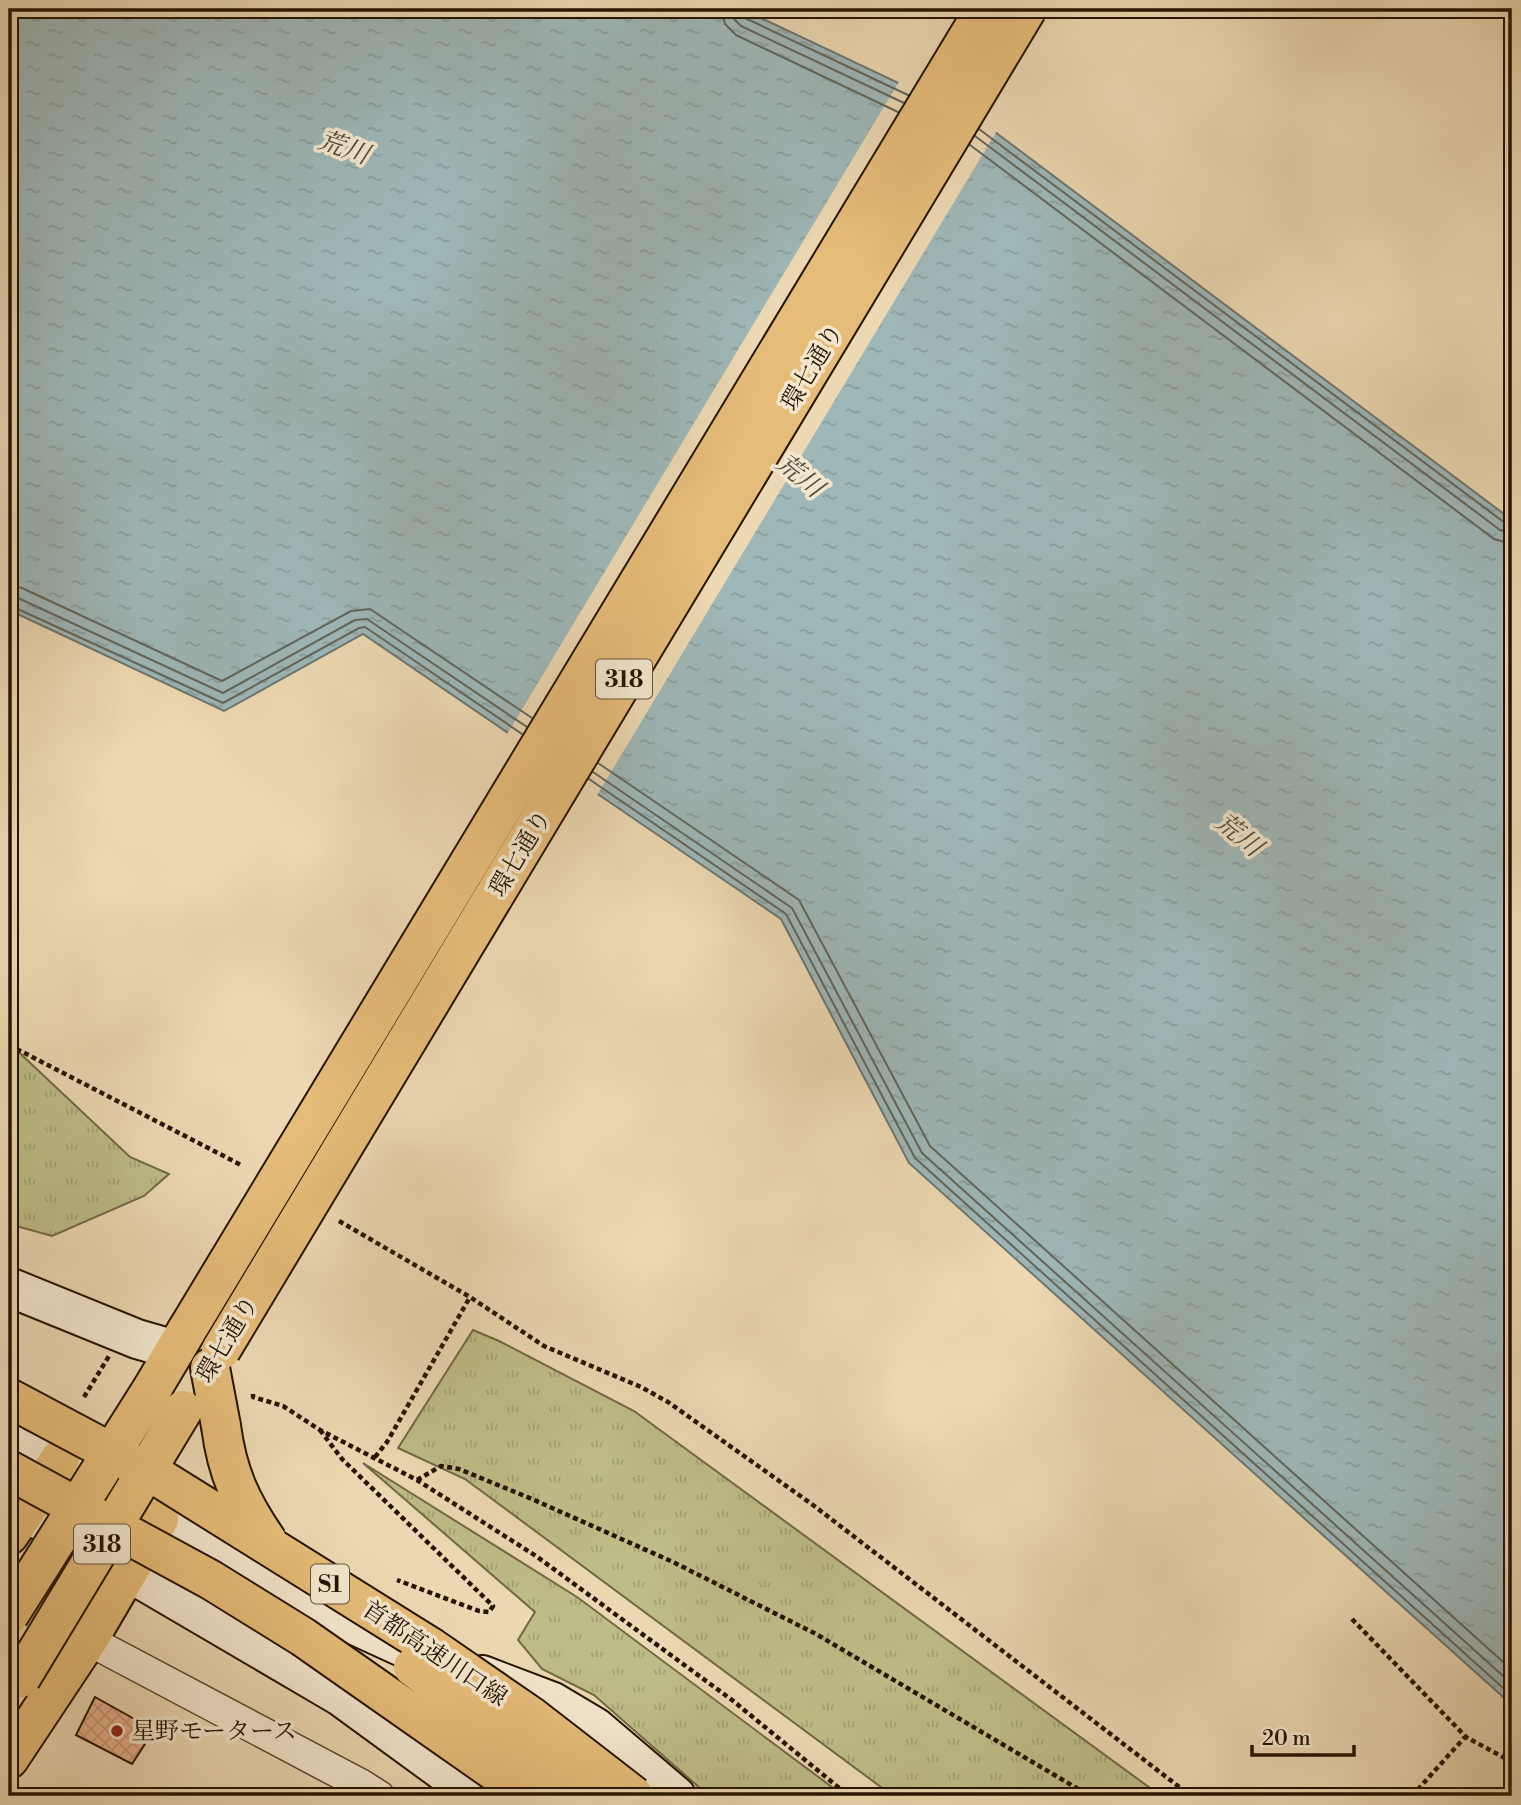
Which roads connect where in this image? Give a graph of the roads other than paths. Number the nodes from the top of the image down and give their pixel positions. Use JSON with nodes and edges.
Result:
{"nodes":[{"id":1,"x":985,"y":9,"type":"edge"},
{"id":2,"x":1027,"y":9,"type":"edge"},
{"id":3,"x":9,"y":1287,"type":"edge"},
{"id":4,"x":181,"y":1340,"type":"junction"},
{"id":5,"x":216,"y":1359,"type":"junction"},
{"id":6,"x":9,"y":1398,"type":"edge"},
{"id":7,"x":9,"y":1431,"type":"edge"},
{"id":8,"x":60,"y":1459,"type":"junction"},
{"id":9,"x":9,"y":1470,"type":"edge"},
{"id":10,"x":14,"y":1516,"type":"edge"},
{"id":11,"x":159,"y":1519,"type":"junction"},
{"id":12,"x":127,"y":1572,"type":"junction"},
{"id":13,"x":9,"y":1615,"type":"edge"},
{"id":14,"x":88,"y":1640,"type":"junction"},
{"id":15,"x":419,"y":1655,"type":"junction"},
{"id":16,"x":15,"y":1687,"type":"edge"},
{"id":17,"x":9,"y":1759,"type":"edge"},
{"id":18,"x":379,"y":1796,"type":"edge"},
{"id":19,"x":477,"y":1796,"type":"edge"},
{"id":20,"x":530,"y":1796,"type":"edge"},
{"id":21,"x":586,"y":1796,"type":"edge"},
{"id":22,"x":610,"y":1796,"type":"edge"},
{"id":23,"x":634,"y":1796,"type":"edge"},
{"id":24,"x":676,"y":1796,"type":"edge"}],
"edges":[{"from":1,"to":4,"type":"main road","name":"環七通り","number":"318","bridge":true},
{"from":2,"to":5,"type":"main road","name":"環七通り","number":"318","bridge":true},
{"from":3,"to":4,"type":"street"},
{"from":4,"to":13,"type":"main road","name":"環七通り","number":"318","bridge":true},
{"from":5,"to":16,"type":"main road","name":"環七通り","number":"318","bridge":true},
{"from":5,"to":21,"type":"main road","bridge":true},
{"from":6,"to":23,"type":"main road","name":"首都高速川口線","number":"S1","bridge":true},
{"from":7,"to":8,"type":"street"},
{"from":8,"to":10,"type":"main road"},
{"from":8,"to":11,"type":"street"},
{"from":9,"to":20,"type":"main road","number":"S1","bridge":true},
{"from":10,"to":12,"type":"street"},
{"from":11,"to":12,"type":"main road","number":"318"},
{"from":11,"to":15,"type":"street"},
{"from":12,"to":14,"type":"main road","number":"318"},
{"from":12,"to":19,"type":"street"},
{"from":14,"to":17,"type":"main road","number":"318"},
{"from":14,"to":18,"type":"street"},
{"from":15,"to":22,"type":"main road"},
{"from":15,"to":24,"type":"street"}]}
